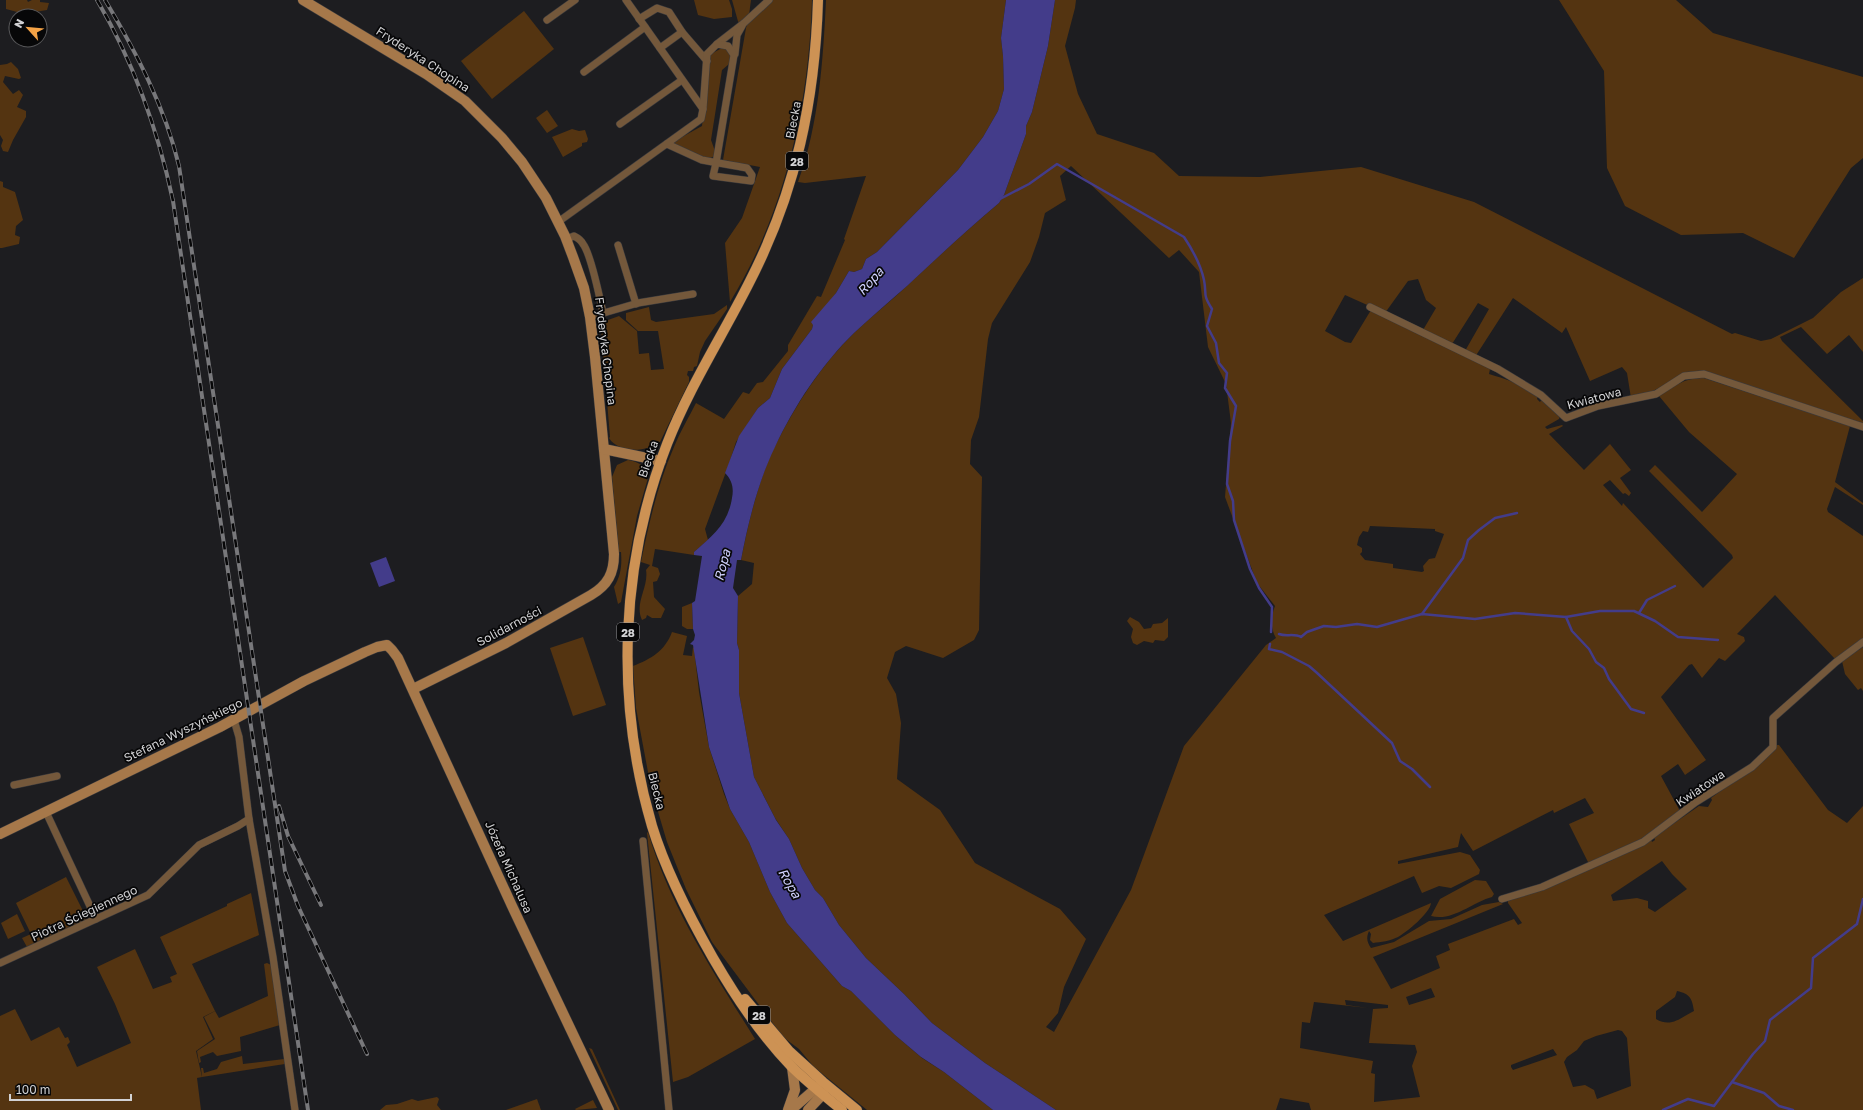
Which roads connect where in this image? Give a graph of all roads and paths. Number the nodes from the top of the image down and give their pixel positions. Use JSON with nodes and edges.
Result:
{"nodes":[{"id":1,"x":303,"y":0,"type":"edge"},
{"id":2,"x":575,"y":0,"type":"edge"},
{"id":3,"x":626,"y":0,"type":"edge"},
{"id":4,"x":769,"y":0,"type":"edge"},
{"id":5,"x":818,"y":0,"type":"edge"},
{"id":6,"x":639,"y":19,"type":"junction"},
{"id":7,"x":546,"y":20,"type":"dead end"},
{"id":8,"x":744,"y":23,"type":"junction"},
{"id":9,"x":645,"y":27,"type":"junction"},
{"id":10,"x":682,"y":32,"type":"junction"},
{"id":11,"x":718,"y":44,"type":"junction"},
{"id":12,"x":660,"y":48,"type":"junction"},
{"id":13,"x":734,"y":55,"type":"junction"},
{"id":14,"x":707,"y":61,"type":"junction"},
{"id":15,"x":584,"y":72,"type":"dead end"},
{"id":16,"x":682,"y":80,"type":"junction"},
{"id":17,"x":702,"y":109,"type":"junction"},
{"id":18,"x":620,"y":124,"type":"dead end"},
{"id":19,"x":667,"y":144,"type":"junction"},
{"id":20,"x":716,"y":163,"type":"junction"},
{"id":21,"x":558,"y":222,"type":"junction"},
{"id":22,"x":566,"y":239,"type":"junction"},
{"id":23,"x":618,"y":245,"type":"dead end"},
{"id":24,"x":693,"y":294,"type":"dead end"},
{"id":25,"x":636,"y":304,"type":"junction"},
{"id":26,"x":1370,"y":307,"type":"dead end"},
{"id":27,"x":603,"y":313,"type":"junction"},
{"id":28,"x":590,"y":317,"type":"junction"},
{"id":29,"x":1863,"y":427,"type":"edge"},
{"id":30,"x":604,"y":449,"type":"junction"},
{"id":31,"x":661,"y":461,"type":"junction"},
{"id":32,"x":611,"y":576,"type":"joint"},
{"id":33,"x":1863,"y":642,"type":"edge"},
{"id":34,"x":377,"y":647,"type":"joint"},
{"id":35,"x":413,"y":690,"type":"junction"},
{"id":36,"x":234,"y":720,"type":"junction"},
{"id":37,"x":57,"y":776,"type":"dead end"},
{"id":38,"x":14,"y":785,"type":"dead end"},
{"id":39,"x":46,"y":812,"type":"junction"},
{"id":40,"x":249,"y":819,"type":"junction"},
{"id":41,"x":0,"y":834,"type":"edge"},
{"id":42,"x":642,"y":842,"type":"dead end"},
{"id":43,"x":1502,"y":899,"type":"dead end"},
{"id":44,"x":96,"y":919,"type":"junction"},
{"id":45,"x":703,"y":941,"type":"junction"},
{"id":46,"x":0,"y":963,"type":"edge"},
{"id":47,"x":792,"y":1067,"type":"junction"},
{"id":48,"x":665,"y":1078,"type":"junction"},
{"id":49,"x":820,"y":1088,"type":"junction"},
{"id":50,"x":295,"y":1110,"type":"edge"},
{"id":51,"x":609,"y":1110,"type":"edge"},
{"id":52,"x":665,"y":1110,"type":"edge"},
{"id":53,"x":669,"y":1110,"type":"edge"},
{"id":54,"x":789,"y":1110,"type":"edge"},
{"id":55,"x":808,"y":1110,"type":"edge"},
{"id":56,"x":842,"y":1110,"type":"edge"},
{"id":57,"x":857,"y":1110,"type":"edge"}],
"edges":[{"from":1,"to":21,"type":"street","name":"Fryderyka Chopina"},
{"from":2,"to":7,"type":"street"},
{"from":3,"to":6,"type":"street"},
{"from":4,"to":8,"type":"street"},
{"from":5,"to":31,"type":"main road","name":"Biecka","number":"28"},
{"from":6,"to":9,"type":"street"},
{"from":6,"to":10,"type":"street"},
{"from":8,"to":11,"type":"street"},
{"from":8,"to":13,"type":"street"},
{"from":9,"to":12,"type":"street"},
{"from":9,"to":15,"type":"street"},
{"from":10,"to":12,"type":"street"},
{"from":10,"to":14,"type":"street"},
{"from":11,"to":13,"type":"street"},
{"from":11,"to":14,"type":"street"},
{"from":12,"to":16,"type":"street"},
{"from":13,"to":20,"type":"street"},
{"from":14,"to":17,"type":"street"},
{"from":16,"to":17,"type":"street"},
{"from":16,"to":18,"type":"street"},
{"from":17,"to":19,"type":"street"},
{"from":19,"to":20,"type":"street"},
{"from":19,"to":21,"type":"street"},
{"from":20,"to":20,"type":"street"},
{"from":21,"to":22,"type":"street","name":"Fryderyka Chopina"},
{"from":22,"to":27,"type":"street"},
{"from":22,"to":28,"type":"street","name":"Fryderyka Chopina"},
{"from":23,"to":25,"type":"street"},
{"from":24,"to":25,"type":"street"},
{"from":25,"to":27,"type":"street"},
{"from":26,"to":29,"type":"street","name":"Kwiatowa"},
{"from":27,"to":28,"type":"street"},
{"from":28,"to":30,"type":"street","name":"Fryderyka Chopina"},
{"from":30,"to":31,"type":"street"},
{"from":30,"to":32,"type":"street","name":"Fryderyka Chopina"},
{"from":31,"to":45,"type":"main road","name":"Biecka","number":"28"},
{"from":32,"to":35,"type":"street","name":"Solidarności"},
{"from":33,"to":43,"type":"street","name":"Kwiatowa"},
{"from":34,"to":35,"type":"street","name":"Józefa Michalusa"},
{"from":34,"to":36,"type":"street","name":"Stefana Wyszyńskiego"},
{"from":35,"to":51,"type":"street","name":"Józefa Michalusa"},
{"from":36,"to":39,"type":"street","name":"Stefana Wyszyńskiego"},
{"from":36,"to":40,"type":"street"},
{"from":37,"to":38,"type":"street"},
{"from":39,"to":41,"type":"street","name":"Stefana Wyszyńskiego"},
{"from":39,"to":44,"type":"street"},
{"from":40,"to":44,"type":"street","name":"Piotra Ściegiennego"},
{"from":40,"to":50,"type":"street"},
{"from":42,"to":48,"type":"street"},
{"from":44,"to":46,"type":"street","name":"Piotra Ściegiennego"},
{"from":45,"to":47,"type":"main road","name":"Biecka","number":"28"},
{"from":45,"to":49,"type":"main road","name":"Biecka","number":"28"},
{"from":47,"to":49,"type":"main road","name":"Biecka","number":"28"},
{"from":47,"to":54,"type":"street"},
{"from":48,"to":52,"type":"street"},
{"from":48,"to":53,"type":"street"},
{"from":49,"to":54,"type":"street"},
{"from":49,"to":55,"type":"street"},
{"from":49,"to":56,"type":"main road","number":"28"},
{"from":49,"to":57,"type":"main road","number":"28"}]}
